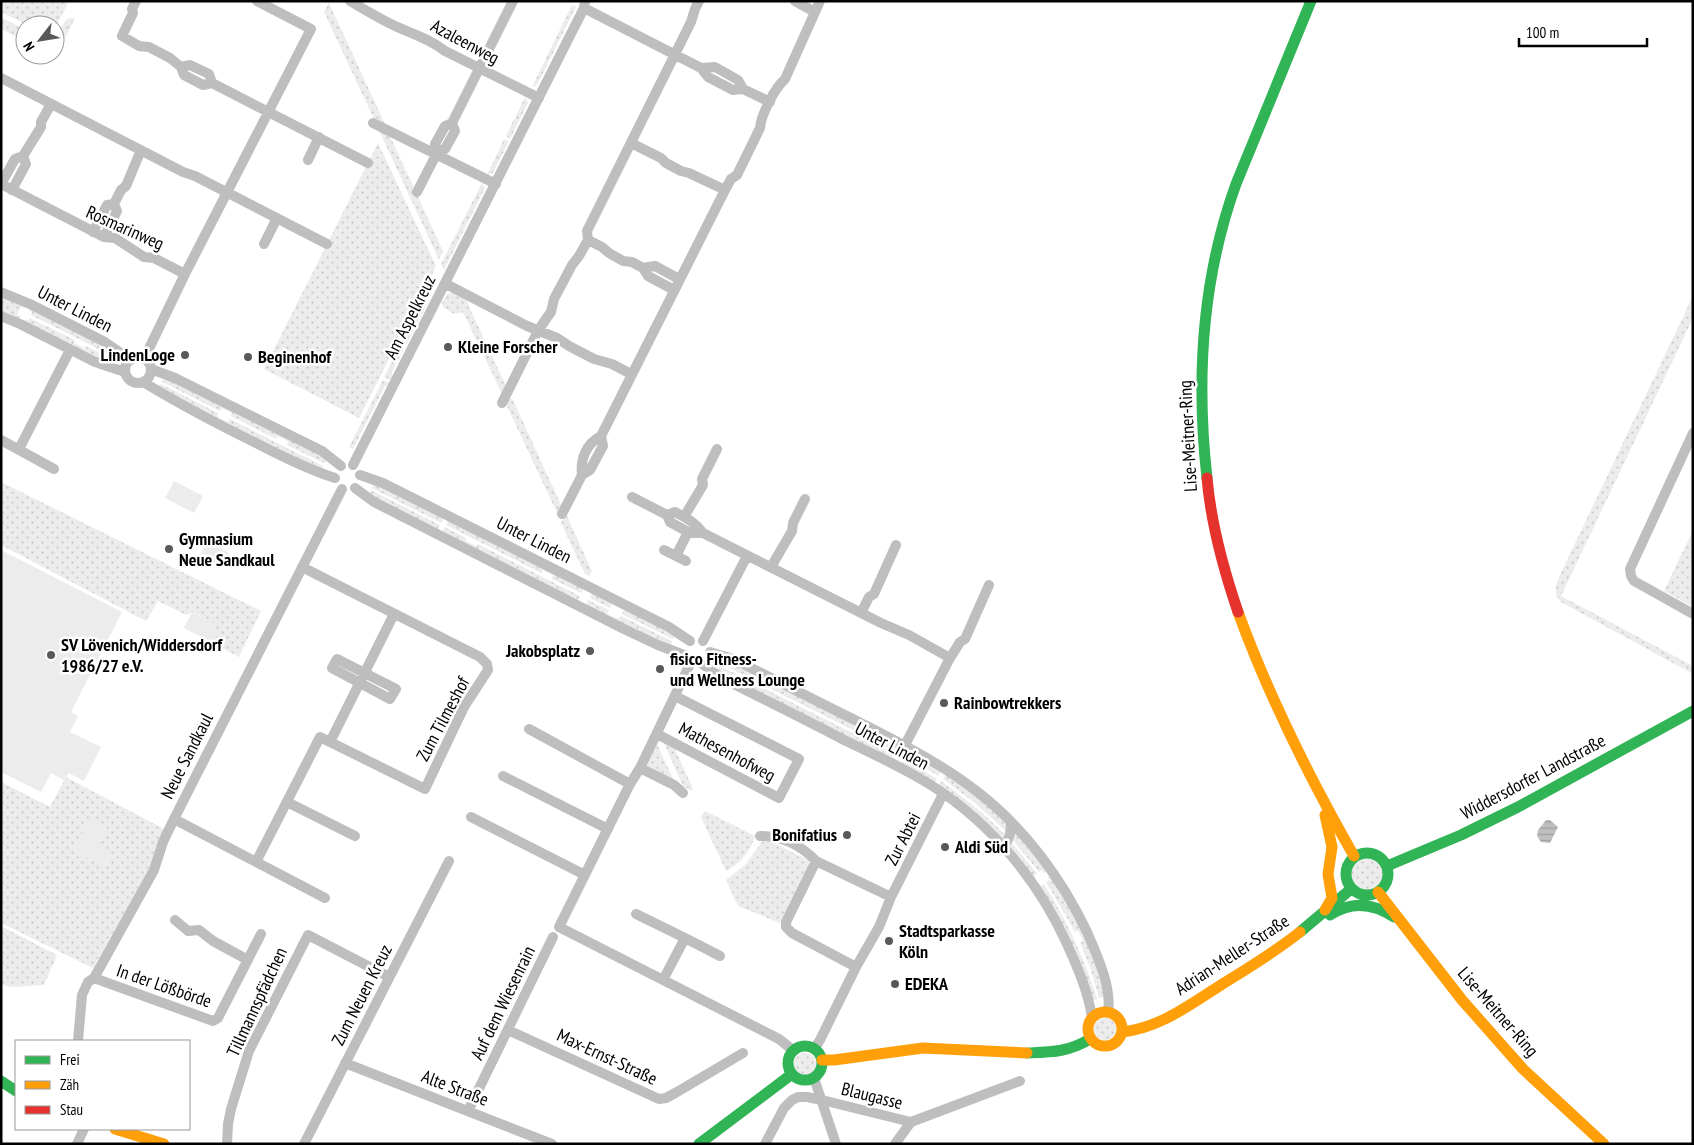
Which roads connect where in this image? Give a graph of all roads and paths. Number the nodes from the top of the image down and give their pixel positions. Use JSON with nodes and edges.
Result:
{"nodes":[{"id":1,"x":136,"y":1,"type":"edge"},
{"id":2,"x":257,"y":1,"type":"edge"},
{"id":3,"x":350,"y":1,"type":"edge"},
{"id":4,"x":513,"y":1,"type":"edge"},
{"id":5,"x":699,"y":1,"type":"edge"},
{"id":6,"x":795,"y":1,"type":"edge"},
{"id":7,"x":820,"y":1,"type":"edge"},
{"id":8,"x":1311,"y":1,"type":"edge"},
{"id":9,"x":584,"y":5,"type":"edge"},
{"id":10,"x":815,"y":12,"type":"junction"},
{"id":11,"x":676,"y":54,"type":"junction"},
{"id":12,"x":479,"y":68,"type":"junction"},
{"id":13,"x":1,"y":78,"type":"edge"},
{"id":14,"x":539,"y":98,"type":"junction"},
{"id":15,"x":770,"y":102,"type":"junction"},
{"id":16,"x":51,"y":104,"type":"junction"},
{"id":17,"x":268,"y":111,"type":"junction"},
{"id":18,"x":373,"y":123,"type":"dead end"},
{"id":19,"x":319,"y":137,"type":"junction"},
{"id":20,"x":631,"y":143,"type":"junction"},
{"id":21,"x":141,"y":150,"type":"junction"},
{"id":22,"x":437,"y":152,"type":"junction"},
{"id":23,"x":308,"y":160,"type":"dead end"},
{"id":24,"x":368,"y":163,"type":"dead end"},
{"id":25,"x":496,"y":184,"type":"junction"},
{"id":26,"x":724,"y":190,"type":"junction"},
{"id":27,"x":417,"y":192,"type":"dead end"},
{"id":28,"x":227,"y":193,"type":"junction"},
{"id":29,"x":114,"y":204,"type":"junction"},
{"id":30,"x":277,"y":218,"type":"junction"},
{"id":31,"x":93,"y":232,"type":"junction"},
{"id":32,"x":104,"y":238,"type":"junction"},
{"id":33,"x":588,"y":240,"type":"junction"},
{"id":34,"x":264,"y":244,"type":"dead end"},
{"id":35,"x":327,"y":244,"type":"dead end"},
{"id":36,"x":643,"y":268,"type":"junction"},
{"id":37,"x":185,"y":274,"type":"junction"},
{"id":38,"x":679,"y":279,"type":"junction"},
{"id":39,"x":446,"y":284,"type":"junction"},
{"id":40,"x":674,"y":290,"type":"junction"},
{"id":41,"x":1,"y":292,"type":"edge"},
{"id":42,"x":1,"y":316,"type":"edge"},
{"id":43,"x":539,"y":329,"type":"junction"},
{"id":44,"x":70,"y":350,"type":"junction"},
{"id":45,"x":144,"y":359,"type":"junction"},
{"id":46,"x":131,"y":360,"type":"junction"},
{"id":47,"x":151,"y":369,"type":"junction"},
{"id":48,"x":125,"y":372,"type":"junction"},
{"id":49,"x":631,"y":374,"type":"junction"},
{"id":50,"x":143,"y":382,"type":"junction"},
{"id":51,"x":502,"y":403,"type":"dead end"},
{"id":52,"x":1693,"y":433,"type":"edge"},
{"id":53,"x":1,"y":440,"type":"edge"},
{"id":54,"x":19,"y":449,"type":"junction"},
{"id":55,"x":717,"y":450,"type":"dead end"},
{"id":56,"x":353,"y":465,"type":"junction"},
{"id":57,"x":341,"y":466,"type":"junction"},
{"id":58,"x":54,"y":469,"type":"dead end"},
{"id":59,"x":360,"y":475,"type":"junction"},
{"id":60,"x":335,"y":478,"type":"junction"},
{"id":61,"x":355,"y":488,"type":"junction"},
{"id":62,"x":342,"y":489,"type":"junction"},
{"id":63,"x":632,"y":497,"type":"dead end"},
{"id":64,"x":805,"y":499,"type":"dead end"},
{"id":65,"x":562,"y":514,"type":"dead end"},
{"id":66,"x":667,"y":515,"type":"junction"},
{"id":67,"x":684,"y":517,"type":"junction"},
{"id":68,"x":688,"y":532,"type":"junction"},
{"id":69,"x":703,"y":533,"type":"junction"},
{"id":70,"x":896,"y":545,"type":"dead end"},
{"id":71,"x":664,"y":550,"type":"dead end"},
{"id":72,"x":676,"y":556,"type":"junction"},
{"id":73,"x":747,"y":556,"type":"junction"},
{"id":74,"x":686,"y":562,"type":"dead end"},
{"id":75,"x":302,"y":567,"type":"junction"},
{"id":76,"x":771,"y":567,"type":"junction"},
{"id":77,"x":989,"y":585,"type":"dead end"},
{"id":78,"x":861,"y":613,"type":"junction"},
{"id":79,"x":394,"y":614,"type":"junction"},
{"id":80,"x":1693,"y":614,"type":"edge"},
{"id":81,"x":690,"y":641,"type":"junction"},
{"id":82,"x":702,"y":641,"type":"junction"},
{"id":83,"x":710,"y":652,"type":"junction"},
{"id":84,"x":684,"y":655,"type":"junction"},
{"id":85,"x":950,"y":658,"type":"junction"},
{"id":86,"x":690,"y":664,"type":"junction"},
{"id":87,"x":702,"y":664,"type":"junction"},
{"id":88,"x":364,"y":673,"type":"junction"},
{"id":89,"x":359,"y":683,"type":"junction"},
{"id":90,"x":675,"y":696,"type":"junction"},
{"id":91,"x":1693,"y":711,"type":"edge"},
{"id":92,"x":529,"y":729,"type":"dead end"},
{"id":93,"x":657,"y":734,"type":"junction"},
{"id":94,"x":330,"y":742,"type":"junction"},
{"id":95,"x":905,"y":745,"type":"junction"},
{"id":96,"x":640,"y":768,"type":"junction"},
{"id":97,"x":503,"y":776,"type":"dead end"},
{"id":98,"x":630,"y":784,"type":"junction"},
{"id":99,"x":683,"y":793,"type":"dead end"},
{"id":100,"x":944,"y":794,"type":"junction"},
{"id":101,"x":287,"y":802,"type":"junction"},
{"id":102,"x":1322,"y":802,"type":"junction"},
{"id":103,"x":471,"y":817,"type":"dead end"},
{"id":104,"x":174,"y":819,"type":"junction"},
{"id":105,"x":1011,"y":822,"type":"junction"},
{"id":106,"x":608,"y":828,"type":"junction"},
{"id":107,"x":355,"y":836,"type":"dead end"},
{"id":108,"x":760,"y":836,"type":"dead end"},
{"id":109,"x":1002,"y":846,"type":"junction"},
{"id":110,"x":1354,"y":856,"type":"junction"},
{"id":111,"x":449,"y":861,"type":"dead end"},
{"id":112,"x":816,"y":861,"type":"junction"},
{"id":113,"x":256,"y":862,"type":"junction"},
{"id":114,"x":1387,"y":866,"type":"junction"},
{"id":115,"x":584,"y":875,"type":"junction"},
{"id":116,"x":1351,"y":888,"type":"junction"},
{"id":117,"x":1378,"y":892,"type":"junction"},
{"id":118,"x":891,"y":897,"type":"junction"},
{"id":119,"x":324,"y":898,"type":"dead end"},
{"id":120,"x":636,"y":914,"type":"dead end"},
{"id":121,"x":1318,"y":918,"type":"junction"},
{"id":122,"x":175,"y":920,"type":"dead end"},
{"id":123,"x":1407,"y":930,"type":"junction"},
{"id":124,"x":261,"y":934,"type":"dead end"},
{"id":125,"x":553,"y":937,"type":"dead end"},
{"id":126,"x":685,"y":938,"type":"junction"},
{"id":127,"x":720,"y":956,"type":"dead end"},
{"id":128,"x":248,"y":960,"type":"junction"},
{"id":129,"x":856,"y":967,"type":"junction"},
{"id":130,"x":389,"y":977,"type":"junction"},
{"id":131,"x":94,"y":978,"type":"junction"},
{"id":132,"x":663,"y":980,"type":"junction"},
{"id":133,"x":1108,"y":1012,"type":"junction"},
{"id":134,"x":1092,"y":1017,"type":"junction"},
{"id":135,"x":508,"y":1030,"type":"junction"},
{"id":136,"x":1122,"y":1032,"type":"junction"},
{"id":137,"x":1090,"y":1039,"type":"junction"},
{"id":138,"x":78,"y":1040,"type":"edge"},
{"id":139,"x":814,"y":1049,"type":"junction"},
{"id":140,"x":794,"y":1051,"type":"junction"},
{"id":141,"x":743,"y":1053,"type":"dead end"},
{"id":142,"x":822,"y":1060,"type":"junction"},
{"id":143,"x":346,"y":1063,"type":"junction"},
{"id":144,"x":792,"y":1074,"type":"junction"},
{"id":145,"x":814,"y":1078,"type":"junction"},
{"id":146,"x":1,"y":1081,"type":"edge"},
{"id":147,"x":1020,"y":1081,"type":"dead end"},
{"id":148,"x":15,"y":1090,"type":"edge"},
{"id":149,"x":822,"y":1100,"type":"junction"},
{"id":150,"x":468,"y":1111,"type":"junction"},
{"id":151,"x":911,"y":1122,"type":"junction"},
{"id":152,"x":84,"y":1130,"type":"edge"},
{"id":153,"x":118,"y":1130,"type":"edge"},
{"id":154,"x":77,"y":1144,"type":"edge"},
{"id":155,"x":164,"y":1144,"type":"edge"},
{"id":156,"x":227,"y":1144,"type":"edge"},
{"id":157,"x":304,"y":1144,"type":"edge"},
{"id":158,"x":552,"y":1144,"type":"edge"},
{"id":159,"x":698,"y":1144,"type":"edge"},
{"id":160,"x":765,"y":1144,"type":"edge"},
{"id":161,"x":836,"y":1144,"type":"edge"},
{"id":162,"x":895,"y":1144,"type":"edge"},
{"id":163,"x":1604,"y":1144,"type":"edge"}],
"edges":[{"from":1,"to":17,"type":"street"},
{"from":2,"to":17,"type":"street"},
{"from":3,"to":12,"type":"street","name":"Azaleenweg"},
{"from":4,"to":12,"type":"street"},
{"from":5,"to":11,"type":"street"},
{"from":6,"to":10,"type":"street"},
{"from":7,"to":10,"type":"street"},
{"from":8,"to":102,"type":"street","name":"Lise-Meitner-Ring"},
{"from":9,"to":11,"type":"street"},
{"from":9,"to":14,"type":"street","name":"Am Aspelkreuz"},
{"from":10,"to":15,"type":"street"},
{"from":11,"to":15,"type":"street"},
{"from":11,"to":20,"type":"street"},
{"from":12,"to":14,"type":"street","name":"Azaleenweg"},
{"from":12,"to":22,"type":"street"},
{"from":13,"to":16,"type":"street"},
{"from":14,"to":25,"type":"street","name":"Am Aspelkreuz"},
{"from":15,"to":26,"type":"street"},
{"from":16,"to":21,"type":"street"},
{"from":16,"to":31,"type":"street","name":"Rosmarinweg"},
{"from":17,"to":19,"type":"street"},
{"from":17,"to":28,"type":"street"},
{"from":18,"to":22,"type":"street"},
{"from":19,"to":23,"type":"street"},
{"from":19,"to":24,"type":"street"},
{"from":20,"to":26,"type":"street"},
{"from":20,"to":33,"type":"street"},
{"from":21,"to":28,"type":"street"},
{"from":21,"to":29,"type":"street"},
{"from":22,"to":25,"type":"street"},
{"from":22,"to":27,"type":"street"},
{"from":25,"to":39,"type":"street","name":"Am Aspelkreuz"},
{"from":26,"to":38,"type":"street"},
{"from":28,"to":30,"type":"street"},
{"from":28,"to":37,"type":"street"},
{"from":29,"to":31,"type":"street"},
{"from":29,"to":32,"type":"street"},
{"from":30,"to":34,"type":"street"},
{"from":30,"to":35,"type":"street"},
{"from":31,"to":32,"type":"street","name":"Rosmarinweg"},
{"from":32,"to":37,"type":"street","name":"Rosmarinweg"},
{"from":33,"to":36,"type":"street"},
{"from":33,"to":43,"type":"street"},
{"from":36,"to":38,"type":"street"},
{"from":36,"to":40,"type":"street"},
{"from":37,"to":45,"type":"street"},
{"from":38,"to":40,"type":"street"},
{"from":39,"to":43,"type":"street"},
{"from":39,"to":56,"type":"street","name":"Am Aspelkreuz"},
{"from":40,"to":49,"type":"street"},
{"from":41,"to":46,"type":"street","name":"Unter Linden"},
{"from":42,"to":44,"type":"street"},
{"from":43,"to":49,"type":"street"},
{"from":43,"to":51,"type":"street"},
{"from":44,"to":48,"type":"street"},
{"from":44,"to":54,"type":"street"},
{"from":45,"to":46,"type":"street"},
{"from":45,"to":47,"type":"street"},
{"from":46,"to":48,"type":"street"},
{"from":47,"to":50,"type":"street"},
{"from":47,"to":57,"type":"street"},
{"from":48,"to":50,"type":"street"},
{"from":49,"to":65,"type":"street"},
{"from":50,"to":60,"type":"street"},
{"from":52,"to":80,"type":"street"},
{"from":53,"to":54,"type":"street"},
{"from":54,"to":58,"type":"street"},
{"from":55,"to":67,"type":"street"},
{"from":56,"to":57,"type":"street"},
{"from":56,"to":59,"type":"street"},
{"from":57,"to":60,"type":"street"},
{"from":59,"to":61,"type":"street"},
{"from":59,"to":81,"type":"street","name":"Unter Linden"},
{"from":60,"to":62,"type":"street"},
{"from":61,"to":62,"type":"street"},
{"from":61,"to":84,"type":"street"},
{"from":62,"to":75,"type":"street","name":"Neue Sandkaul"},
{"from":63,"to":66,"type":"street"},
{"from":64,"to":76,"type":"street"},
{"from":66,"to":67,"type":"street"},
{"from":66,"to":68,"type":"street"},
{"from":67,"to":69,"type":"street"},
{"from":68,"to":69,"type":"street"},
{"from":68,"to":72,"type":"street"},
{"from":69,"to":73,"type":"street"},
{"from":70,"to":78,"type":"street"},
{"from":71,"to":72,"type":"street"},
{"from":72,"to":74,"type":"street"},
{"from":73,"to":76,"type":"street"},
{"from":73,"to":82,"type":"street"},
{"from":75,"to":79,"type":"street","name":"Zum Tilmeshof"},
{"from":75,"to":104,"type":"street","name":"Neue Sandkaul"},
{"from":76,"to":78,"type":"street"},
{"from":77,"to":85,"type":"street"},
{"from":78,"to":85,"type":"street"},
{"from":79,"to":88,"type":"street"},
{"from":79,"to":94,"type":"street","name":"Zum Tilmeshof"},
{"from":81,"to":82,"type":"street"},
{"from":81,"to":84,"type":"street"},
{"from":82,"to":83,"type":"street"},
{"from":83,"to":87,"type":"street"},
{"from":83,"to":95,"type":"street","name":"Unter Linden"},
{"from":84,"to":86,"type":"street"},
{"from":85,"to":95,"type":"street"},
{"from":86,"to":87,"type":"street"},
{"from":86,"to":90,"type":"street","name":"Mathesenhofweg"},
{"from":87,"to":100,"type":"street","name":"Unter Linden"},
{"from":88,"to":89,"type":"street"},
{"from":88,"to":89,"type":"street"},
{"from":88,"to":89,"type":"street"},
{"from":89,"to":94,"type":"street"},
{"from":90,"to":93,"type":"street","name":"Mathesenhofweg"},
{"from":90,"to":93,"type":"street","name":"Mathesenhofweg"},
{"from":91,"to":114,"type":"street","name":"Widdersdorfer Landstraße"},
{"from":92,"to":98,"type":"street"},
{"from":93,"to":96,"type":"street","name":"Mathesenhofweg"},
{"from":94,"to":101,"type":"street"},
{"from":95,"to":105,"type":"street","name":"Unter Linden"},
{"from":96,"to":98,"type":"street","name":"Mathesenhofweg"},
{"from":96,"to":99,"type":"street"},
{"from":97,"to":106,"type":"street"},
{"from":98,"to":106,"type":"street","name":"Mathesenhofweg"},
{"from":100,"to":109,"type":"street","name":"Unter Linden"},
{"from":100,"to":118,"type":"street","name":"Zur Abtei"},
{"from":101,"to":107,"type":"street"},
{"from":101,"to":113,"type":"street"},
{"from":102,"to":110,"type":"street","name":"Lise-Meitner-Ring"},
{"from":102,"to":121,"type":"street"},
{"from":103,"to":115,"type":"street"},
{"from":104,"to":113,"type":"street"},
{"from":104,"to":131,"type":"street","name":"Neue Sandkaul"},
{"from":105,"to":109,"type":"street"},
{"from":105,"to":133,"type":"street","name":"Unter Linden"},
{"from":106,"to":115,"type":"street","name":"Mathesenhofweg"},
{"from":108,"to":112,"type":"street"},
{"from":109,"to":134,"type":"street","name":"Unter Linden"},
{"from":110,"to":114,"type":"street"},
{"from":110,"to":116,"type":"street"},
{"from":111,"to":130,"type":"street","name":"Zum Neuen Kreuz"},
{"from":112,"to":118,"type":"street"},
{"from":112,"to":129,"type":"street"},
{"from":113,"to":119,"type":"street"},
{"from":114,"to":117,"type":"street"},
{"from":115,"to":132,"type":"street","name":"Mathesenhofweg"},
{"from":116,"to":117,"type":"street"},
{"from":116,"to":121,"type":"street","name":"Adrian-Meller-Straße"},
{"from":117,"to":123,"type":"street","name":"Lise-Meitner-Ring"},
{"from":118,"to":129,"type":"street","name":"Zur Abtei"},
{"from":120,"to":126,"type":"street"},
{"from":121,"to":123,"type":"street"},
{"from":121,"to":136,"type":"street","name":"Adrian-Meller-Straße"},
{"from":122,"to":128,"type":"street"},
{"from":123,"to":163,"type":"street","name":"Lise-Meitner-Ring"},
{"from":124,"to":128,"type":"street","name":"In der Lößbörde"},
{"from":125,"to":135,"type":"street","name":"Auf dem Wiesenrain"},
{"from":126,"to":127,"type":"street"},
{"from":126,"to":132,"type":"street"},
{"from":128,"to":131,"type":"street","name":"In der Lößbörde"},
{"from":129,"to":139,"type":"street","name":"Zur Abtei"},
{"from":130,"to":143,"type":"street","name":"Zum Neuen Kreuz"},
{"from":130,"to":156,"type":"street","name":"Tillmannspfädchen"},
{"from":131,"to":138,"type":"street","name":"Neue Sandkaul"},
{"from":132,"to":140,"type":"street","name":"Mathesenhofweg"},
{"from":133,"to":134,"type":"street"},
{"from":133,"to":136,"type":"street"},
{"from":134,"to":137,"type":"street"},
{"from":135,"to":141,"type":"street","name":"Max-Ernst-Straße"},
{"from":135,"to":150,"type":"street","name":"Auf dem Wiesenrain"},
{"from":136,"to":137,"type":"street"},
{"from":137,"to":142,"type":"street"},
{"from":139,"to":140,"type":"street"},
{"from":139,"to":142,"type":"street"},
{"from":140,"to":144,"type":"street"},
{"from":142,"to":145,"type":"street"},
{"from":143,"to":150,"type":"street","name":"Alte Straße"},
{"from":143,"to":157,"type":"street","name":"Zum Neuen Kreuz"},
{"from":144,"to":145,"type":"street"},
{"from":144,"to":159,"type":"street"},
{"from":145,"to":149,"type":"street"},
{"from":146,"to":148,"type":"street"},
{"from":147,"to":151,"type":"street","name":"Blaugasse"},
{"from":149,"to":151,"type":"street","name":"Blaugasse"},
{"from":149,"to":160,"type":"street","name":"Blaugasse"},
{"from":149,"to":161,"type":"street"},
{"from":150,"to":158,"type":"street","name":"Alte Straße"},
{"from":151,"to":162,"type":"street"},
{"from":152,"to":154,"type":"street"},
{"from":153,"to":155,"type":"street"}]}
